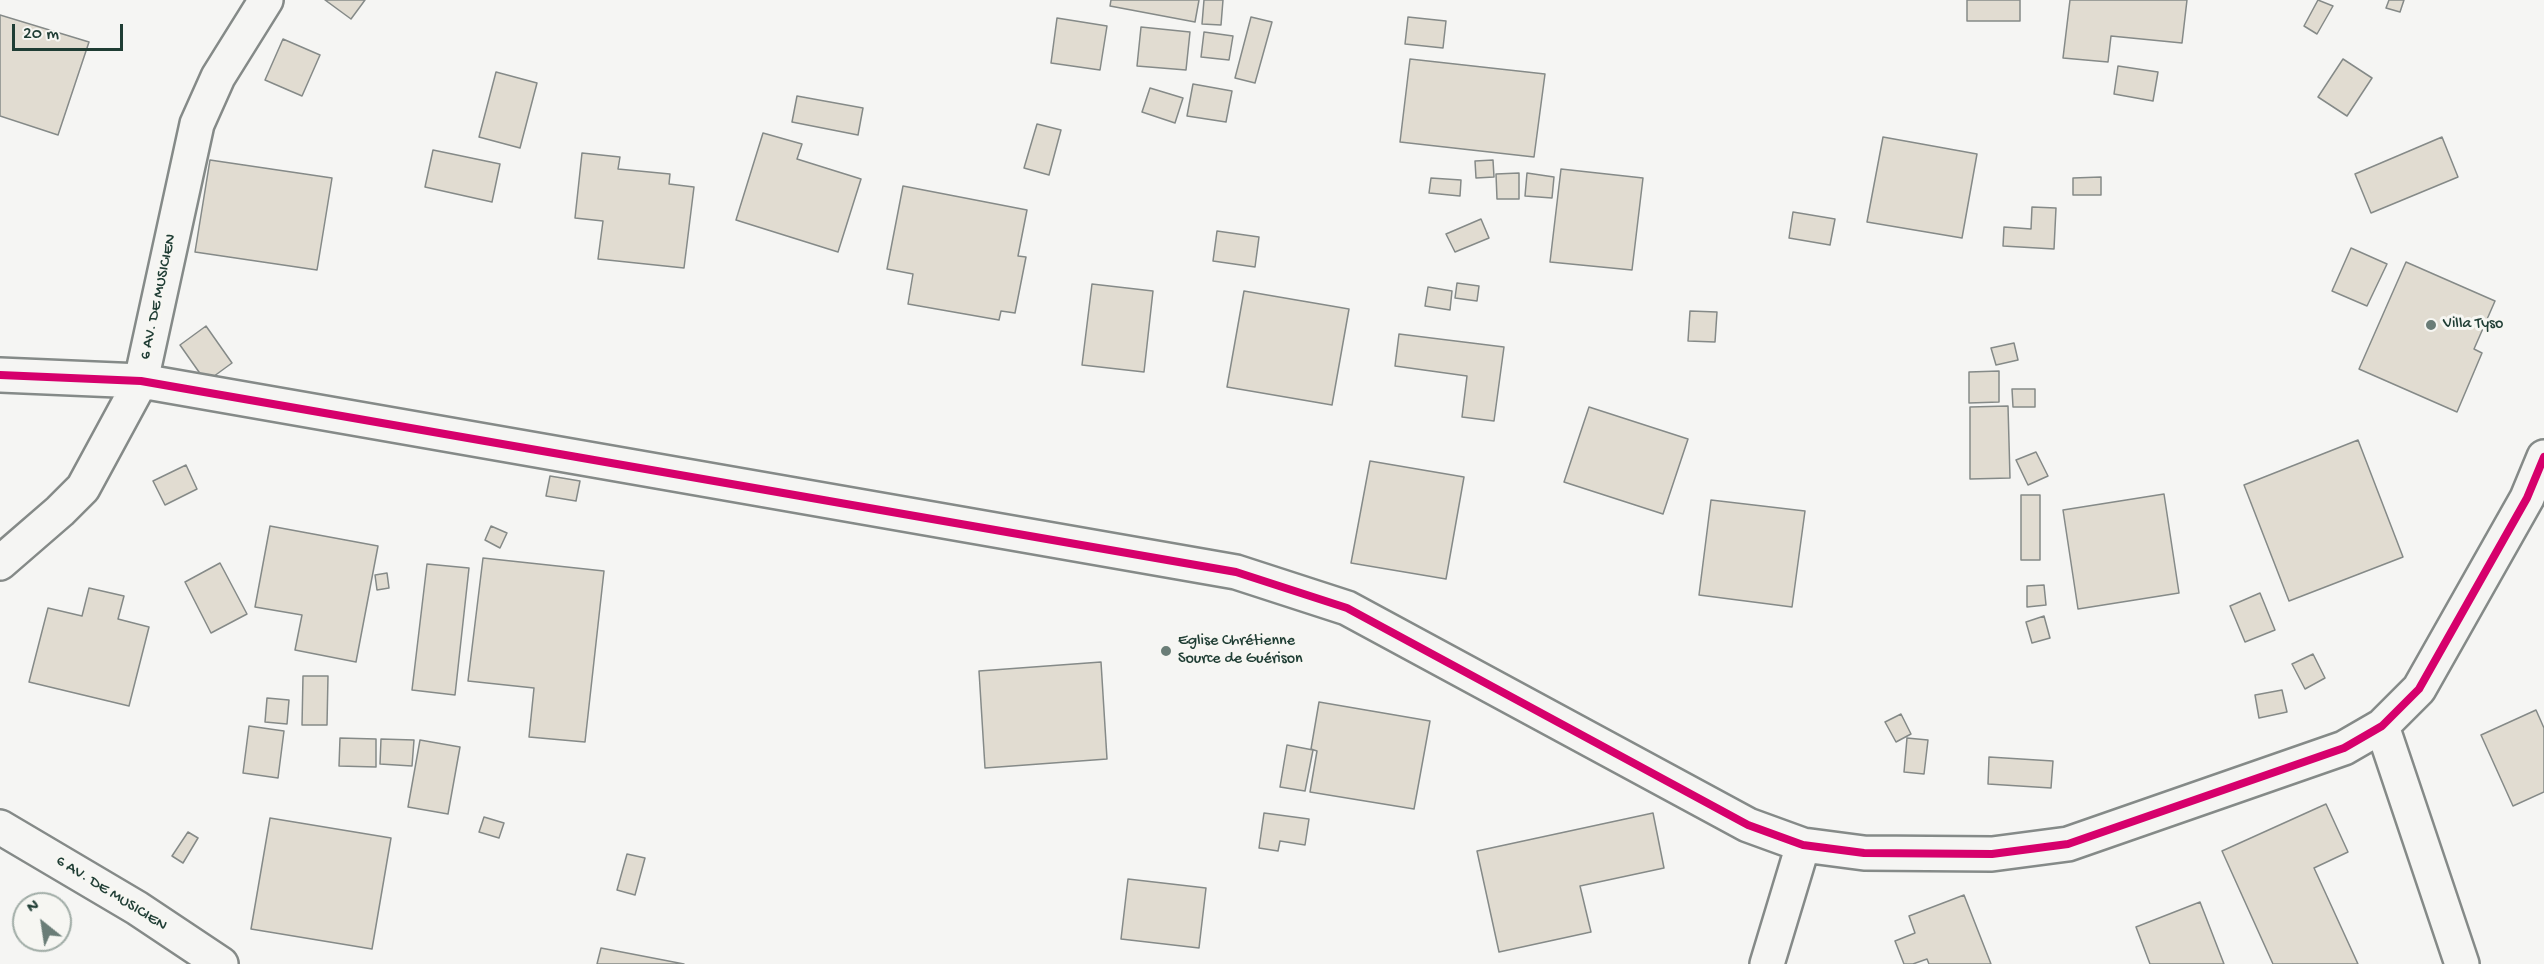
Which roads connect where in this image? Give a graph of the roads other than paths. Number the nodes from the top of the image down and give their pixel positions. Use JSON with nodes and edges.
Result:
{"nodes":[{"id":1,"x":266,"y":0,"type":"edge"},
{"id":2,"x":0,"y":375,"type":"edge"},
{"id":3,"x":141,"y":381,"type":"junction"},
{"id":4,"x":2544,"y":457,"type":"edge"},
{"id":5,"x":0,"y":562,"type":"edge"},
{"id":6,"x":2382,"y":726,"type":"junction"},
{"id":7,"x":0,"y":826,"type":"edge"},
{"id":8,"x":1803,"y":845,"type":"junction"},
{"id":9,"x":221,"y":964,"type":"edge"},
{"id":10,"x":1767,"y":964,"type":"edge"},
{"id":11,"x":2462,"y":964,"type":"edge"}],
"edges":[{"from":1,"to":3,"type":"street","name":"6 AV. DE MUSICIEN"},
{"from":2,"to":3,"type":"street"},
{"from":3,"to":5,"type":"street","name":"6 AV. DE MUSICIEN"},
{"from":3,"to":8,"type":"street"},
{"from":4,"to":6,"type":"street"},
{"from":6,"to":8,"type":"street"},
{"from":6,"to":11,"type":"street"},
{"from":7,"to":9,"type":"street","name":"6 AV. DE MUSICIEN"},
{"from":8,"to":10,"type":"street"}]}
